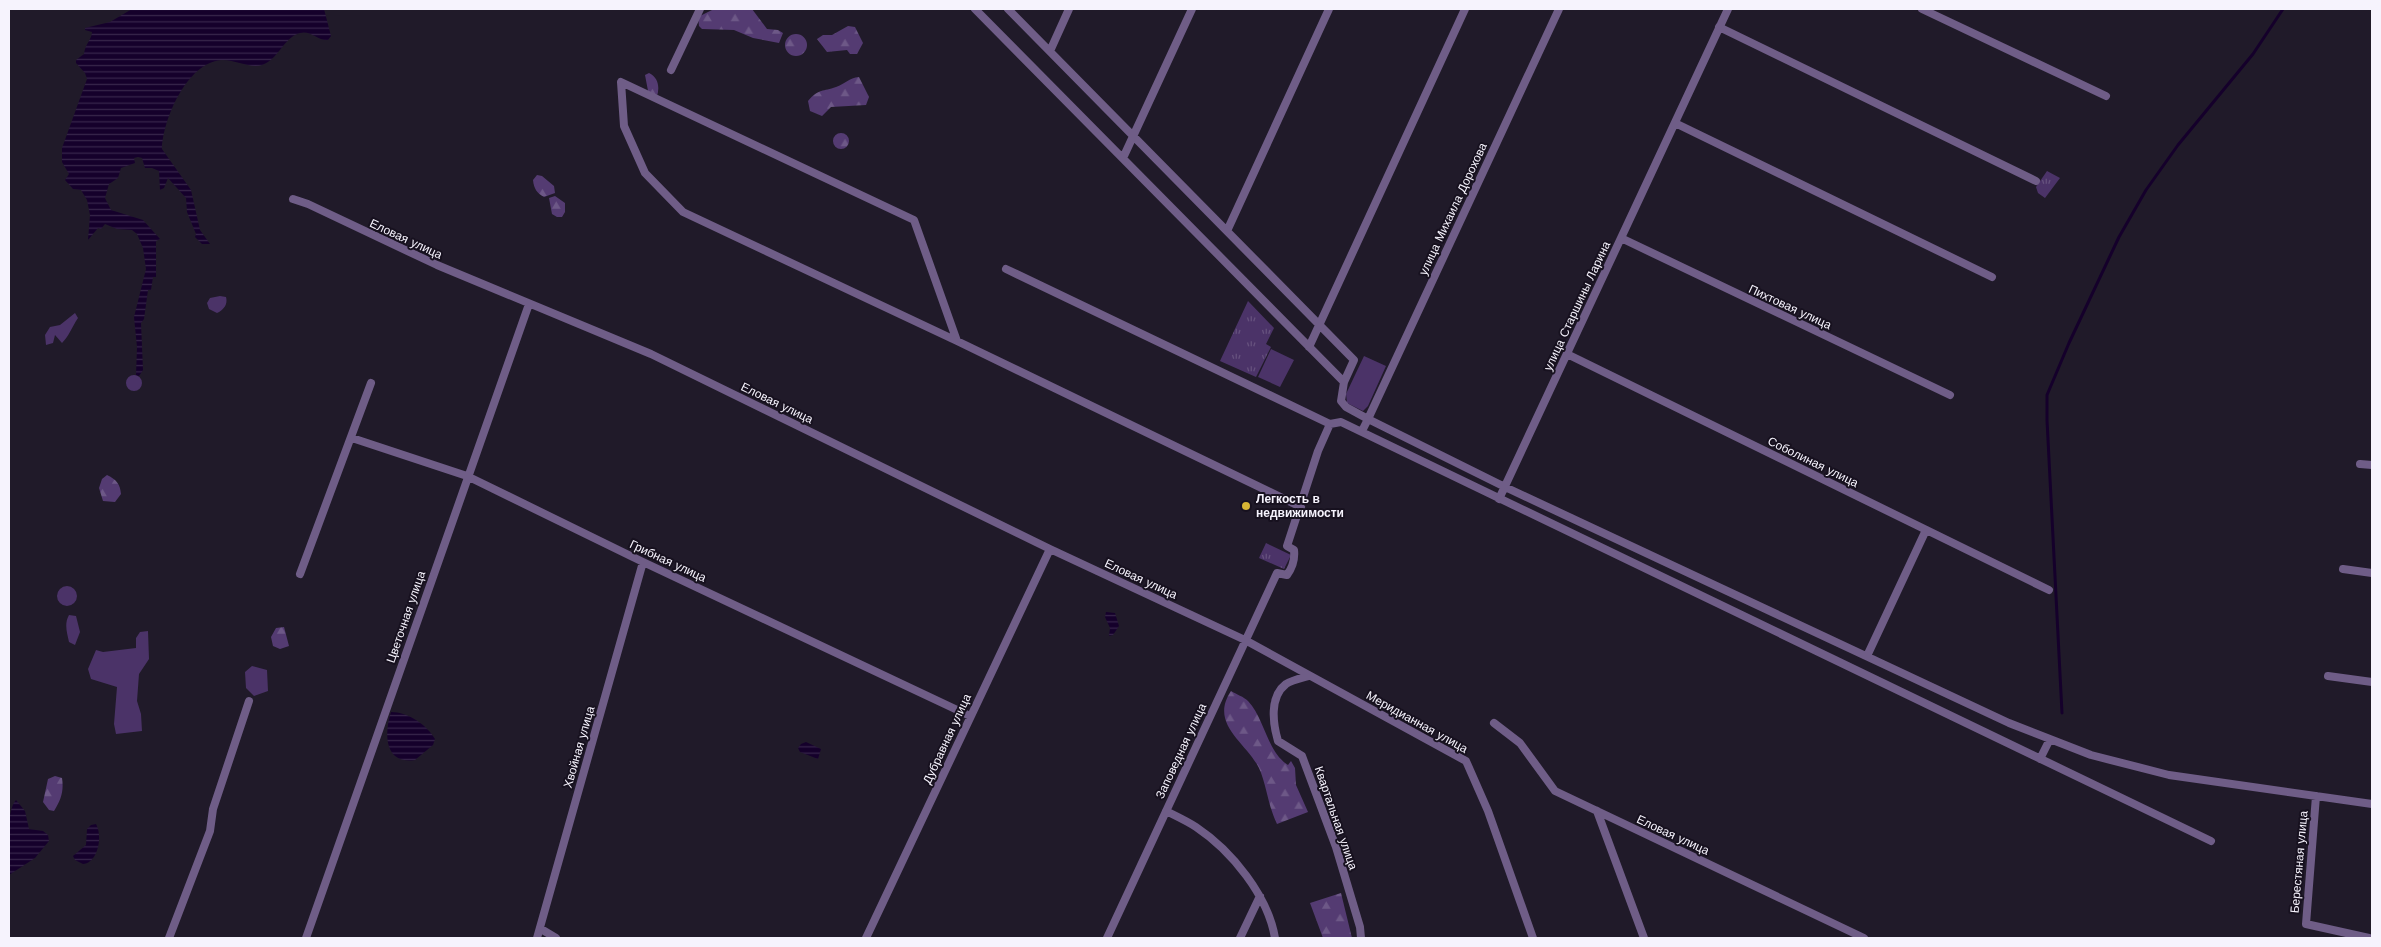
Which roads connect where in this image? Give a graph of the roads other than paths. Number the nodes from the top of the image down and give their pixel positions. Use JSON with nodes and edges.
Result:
{"nodes":[{"id":1,"x":700,"y":9,"type":"edge"},
{"id":2,"x":975,"y":9,"type":"edge"},
{"id":3,"x":1008,"y":9,"type":"edge"},
{"id":4,"x":1069,"y":9,"type":"edge"},
{"id":5,"x":1192,"y":9,"type":"edge"},
{"id":6,"x":1330,"y":9,"type":"edge"},
{"id":7,"x":1465,"y":9,"type":"edge"},
{"id":8,"x":1559,"y":9,"type":"edge"},
{"id":9,"x":1728,"y":9,"type":"edge"},
{"id":10,"x":1922,"y":9,"type":"edge"},
{"id":11,"x":1719,"y":27,"type":"junction"},
{"id":12,"x":1050,"y":51,"type":"junction"},
{"id":13,"x":671,"y":70,"type":"dead end"},
{"id":14,"x":2106,"y":96,"type":"dead end"},
{"id":15,"x":1675,"y":123,"type":"junction"},
{"id":16,"x":1133,"y":136,"type":"junction"},
{"id":17,"x":1122,"y":158,"type":"junction"},
{"id":18,"x":2036,"y":181,"type":"dead end"},
{"id":19,"x":293,"y":199,"type":"dead end"},
{"id":20,"x":1227,"y":231,"type":"junction"},
{"id":21,"x":1621,"y":238,"type":"junction"},
{"id":22,"x":1006,"y":269,"type":"dead end"},
{"id":23,"x":1992,"y":277,"type":"dead end"},
{"id":24,"x":529,"y":304,"type":"junction"},
{"id":25,"x":1320,"y":324,"type":"junction"},
{"id":26,"x":957,"y":341,"type":"junction"},
{"id":27,"x":1310,"y":347,"type":"junction"},
{"id":28,"x":1567,"y":354,"type":"junction"},
{"id":29,"x":1344,"y":382,"type":"junction"},
{"id":30,"x":371,"y":383,"type":"dead end"},
{"id":31,"x":1950,"y":395,"type":"dead end"},
{"id":32,"x":1368,"y":419,"type":"junction"},
{"id":33,"x":1330,"y":424,"type":"junction"},
{"id":34,"x":1362,"y":431,"type":"junction"},
{"id":35,"x":352,"y":438,"type":"junction"},
{"id":36,"x":2360,"y":464,"type":"dead end"},
{"id":37,"x":2372,"y":465,"type":"edge"},
{"id":38,"x":467,"y":476,"type":"junction"},
{"id":39,"x":1505,"y":487,"type":"junction"},
{"id":40,"x":1499,"y":499,"type":"junction"},
{"id":41,"x":1301,"y":507,"type":"junction"},
{"id":42,"x":1926,"y":530,"type":"junction"},
{"id":43,"x":1050,"y":549,"type":"junction"},
{"id":44,"x":643,"y":562,"type":"junction"},
{"id":45,"x":2342,"y":568,"type":"dead end"},
{"id":46,"x":2372,"y":573,"type":"edge"},
{"id":47,"x":300,"y":574,"type":"dead end"},
{"id":48,"x":2049,"y":590,"type":"dead end"},
{"id":49,"x":1245,"y":640,"type":"junction"},
{"id":50,"x":1867,"y":656,"type":"junction"},
{"id":51,"x":1309,"y":676,"type":"junction"},
{"id":52,"x":2328,"y":676,"type":"dead end"},
{"id":53,"x":2372,"y":682,"type":"edge"},
{"id":54,"x":249,"y":701,"type":"dead end"},
{"id":55,"x":970,"y":716,"type":"junction"},
{"id":56,"x":1494,"y":723,"type":"dead end"},
{"id":57,"x":2050,"y":739,"type":"junction"},
{"id":58,"x":2040,"y":759,"type":"junction"},
{"id":59,"x":2316,"y":796,"type":"junction"},
{"id":60,"x":2372,"y":804,"type":"edge"},
{"id":61,"x":1166,"y":811,"type":"junction"},
{"id":62,"x":1597,"y":811,"type":"junction"},
{"id":63,"x":2211,"y":841,"type":"dead end"},
{"id":64,"x":1260,"y":896,"type":"junction"},
{"id":65,"x":541,"y":929,"type":"junction"},
{"id":66,"x":169,"y":938,"type":"edge"},
{"id":67,"x":306,"y":938,"type":"edge"},
{"id":68,"x":537,"y":938,"type":"edge"},
{"id":69,"x":556,"y":938,"type":"edge"},
{"id":70,"x":866,"y":938,"type":"edge"},
{"id":71,"x":1107,"y":938,"type":"edge"},
{"id":72,"x":1240,"y":938,"type":"edge"},
{"id":73,"x":1274,"y":938,"type":"edge"},
{"id":74,"x":1361,"y":938,"type":"edge"},
{"id":75,"x":1533,"y":938,"type":"edge"},
{"id":76,"x":1644,"y":938,"type":"edge"},
{"id":77,"x":1864,"y":938,"type":"edge"},
{"id":78,"x":2369,"y":938,"type":"edge"}],
"edges":[{"from":1,"to":13,"type":"street"},
{"from":2,"to":17,"type":"street"},
{"from":3,"to":12,"type":"street"},
{"from":4,"to":12,"type":"street"},
{"from":5,"to":16,"type":"street"},
{"from":6,"to":20,"type":"street"},
{"from":7,"to":25,"type":"street"},
{"from":8,"to":32,"type":"street","name":"улица Михаила Дорохова"},
{"from":9,"to":11,"type":"street","name":"улица Старшины Ларина"},
{"from":10,"to":14,"type":"street"},
{"from":11,"to":15,"type":"street","name":"улица Старшины Ларина"},
{"from":11,"to":18,"type":"street"},
{"from":12,"to":16,"type":"street"},
{"from":15,"to":21,"type":"street","name":"улица Старшины Ларина"},
{"from":15,"to":23,"type":"street"},
{"from":16,"to":17,"type":"street"},
{"from":16,"to":20,"type":"street"},
{"from":17,"to":27,"type":"street"},
{"from":19,"to":24,"type":"street","name":"Еловая улица"},
{"from":20,"to":25,"type":"street"},
{"from":21,"to":28,"type":"street","name":"улица Старшины Ларина"},
{"from":21,"to":31,"type":"street","name":"Пихтовая улица"},
{"from":22,"to":33,"type":"street"},
{"from":24,"to":38,"type":"street","name":"Цветочная улица"},
{"from":24,"to":43,"type":"street","name":"Еловая улица"},
{"from":25,"to":27,"type":"street"},
{"from":25,"to":29,"type":"street"},
{"from":26,"to":26,"type":"street"},
{"from":26,"to":41,"type":"street"},
{"from":27,"to":29,"type":"street"},
{"from":28,"to":39,"type":"street","name":"улица Старшины Ларина"},
{"from":28,"to":42,"type":"street","name":"Соболиная улица"},
{"from":29,"to":32,"type":"street"},
{"from":30,"to":35,"type":"street"},
{"from":32,"to":34,"type":"street","name":"улица Михаила Дорохова"},
{"from":32,"to":39,"type":"street"},
{"from":33,"to":34,"type":"street"},
{"from":33,"to":41,"type":"street"},
{"from":34,"to":40,"type":"street"},
{"from":35,"to":38,"type":"street","name":"Грибная улица"},
{"from":35,"to":47,"type":"street"},
{"from":36,"to":37,"type":"street"},
{"from":38,"to":44,"type":"street","name":"Грибная улица"},
{"from":38,"to":67,"type":"street","name":"Цветочная улица"},
{"from":39,"to":40,"type":"street","name":"улица Старшины Ларина"},
{"from":39,"to":50,"type":"street"},
{"from":40,"to":58,"type":"street"},
{"from":41,"to":49,"type":"street","name":"Заповедная улица"},
{"from":42,"to":48,"type":"street","name":"Соболиная улица"},
{"from":42,"to":50,"type":"street"},
{"from":43,"to":49,"type":"street","name":"Еловая улица"},
{"from":43,"to":55,"type":"street","name":"Дубравная улица"},
{"from":44,"to":55,"type":"street","name":"Грибная улица"},
{"from":44,"to":65,"type":"street","name":"Хвойная улица"},
{"from":45,"to":46,"type":"street"},
{"from":49,"to":51,"type":"street","name":"Меридианная улица"},
{"from":49,"to":61,"type":"street","name":"Заповедная улица"},
{"from":50,"to":57,"type":"street"},
{"from":51,"to":74,"type":"street","name":"Квартальная улица"},
{"from":51,"to":75,"type":"street","name":"Меридианная улица"},
{"from":52,"to":53,"type":"street"},
{"from":54,"to":66,"type":"street"},
{"from":55,"to":70,"type":"street","name":"Дубравная улица"},
{"from":56,"to":62,"type":"street","name":"Еловая улица"},
{"from":57,"to":58,"type":"street"},
{"from":57,"to":59,"type":"street"},
{"from":58,"to":63,"type":"street"},
{"from":59,"to":60,"type":"street"},
{"from":59,"to":78,"type":"street","name":"Берестяная улица"},
{"from":61,"to":64,"type":"street"},
{"from":61,"to":71,"type":"street","name":"Заповедная улица"},
{"from":62,"to":76,"type":"street"},
{"from":62,"to":77,"type":"street","name":"Еловая улица"},
{"from":64,"to":72,"type":"street"},
{"from":64,"to":73,"type":"street"},
{"from":65,"to":68,"type":"street","name":"Хвойная улица"},
{"from":65,"to":69,"type":"street"}]}
